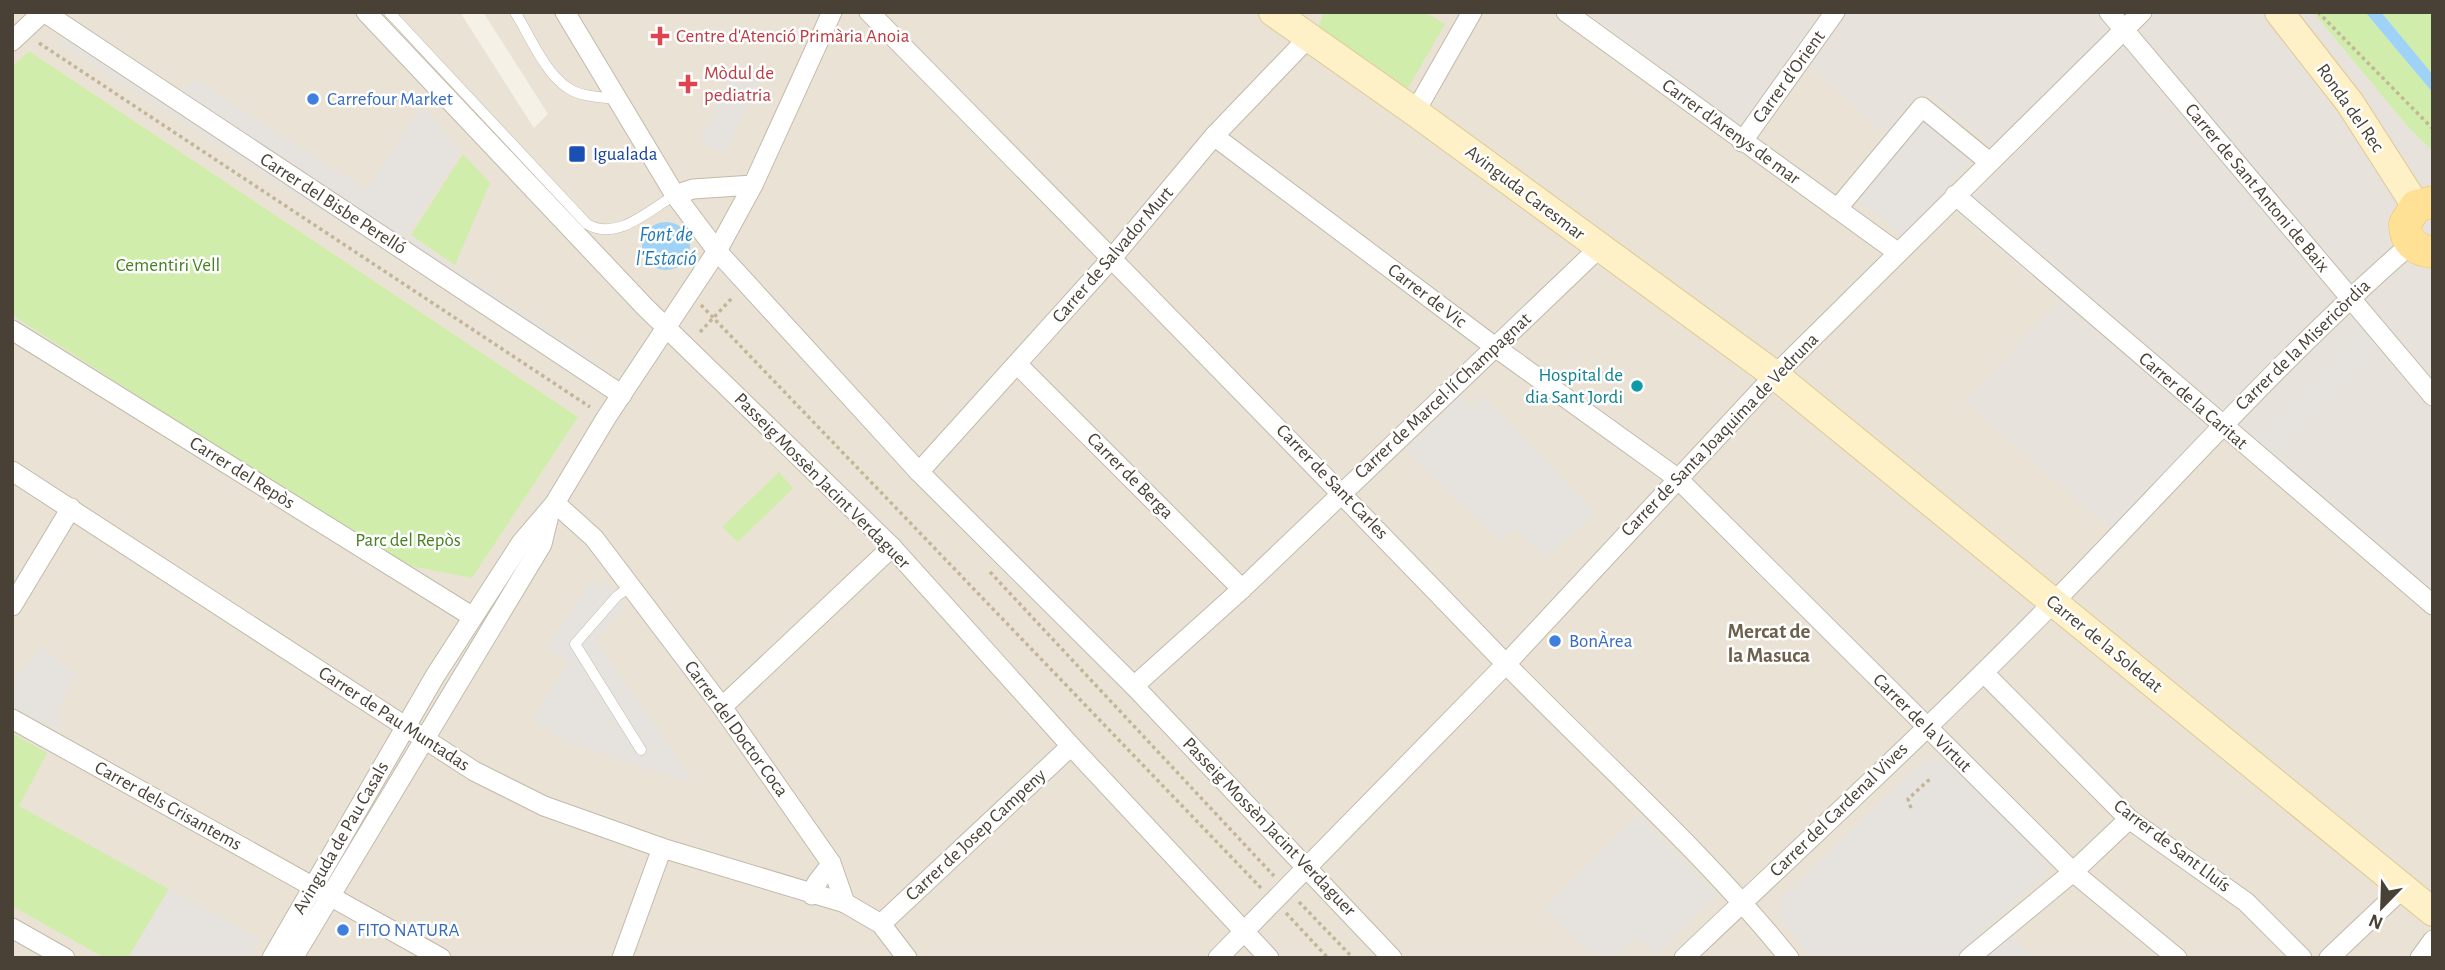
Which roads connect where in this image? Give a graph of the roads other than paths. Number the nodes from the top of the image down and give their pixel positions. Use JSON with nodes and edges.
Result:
{"nodes":[{"id":1,"x":43,"y":12,"type":"edge"},
{"id":2,"x":366,"y":12,"type":"edge"},
{"id":3,"x":389,"y":12,"type":"edge"},
{"id":4,"x":515,"y":12,"type":"edge"},
{"id":5,"x":565,"y":12,"type":"edge"},
{"id":6,"x":832,"y":12,"type":"edge"},
{"id":7,"x":869,"y":12,"type":"edge"},
{"id":8,"x":1472,"y":12,"type":"edge"},
{"id":9,"x":1566,"y":12,"type":"edge"},
{"id":10,"x":1835,"y":12,"type":"edge"},
{"id":11,"x":2109,"y":12,"type":"edge"},
{"id":12,"x":2142,"y":12,"type":"edge"},
{"id":13,"x":2279,"y":12,"type":"edge"},
{"id":14,"x":1293,"y":22,"type":"edge"},
{"id":15,"x":2124,"y":30,"type":"junction"},
{"id":16,"x":17,"y":36,"type":"edge"},
{"id":17,"x":620,"y":100,"type":"junction"},
{"id":18,"x":1415,"y":112,"type":"junction"},
{"id":19,"x":1214,"y":136,"type":"junction"},
{"id":20,"x":1742,"y":142,"type":"junction"},
{"id":21,"x":1988,"y":161,"type":"junction"},
{"id":22,"x":753,"y":185,"type":"junction"},
{"id":23,"x":675,"y":195,"type":"junction"},
{"id":24,"x":1955,"y":195,"type":"junction"},
{"id":25,"x":2424,"y":204,"type":"edge"},
{"id":26,"x":1837,"y":209,"type":"junction"},
{"id":27,"x":1599,"y":248,"type":"junction"},
{"id":28,"x":2422,"y":248,"type":"edge"},
{"id":29,"x":717,"y":251,"type":"junction"},
{"id":30,"x":1897,"y":252,"type":"junction"},
{"id":31,"x":1112,"y":258,"type":"junction"},
{"id":32,"x":2350,"y":299,"type":"junction"},
{"id":33,"x":667,"y":328,"type":"junction"},
{"id":34,"x":12,"y":330,"type":"edge"},
{"id":35,"x":1495,"y":347,"type":"junction"},
{"id":36,"x":1017,"y":364,"type":"junction"},
{"id":37,"x":1775,"y":375,"type":"junction"},
{"id":38,"x":622,"y":395,"type":"junction"},
{"id":39,"x":2433,"y":396,"type":"edge"},
{"id":40,"x":2221,"y":425,"type":"junction"},
{"id":41,"x":12,"y":471,"type":"edge"},
{"id":42,"x":919,"y":472,"type":"junction"},
{"id":43,"x":1677,"y":478,"type":"junction"},
{"id":44,"x":1342,"y":491,"type":"junction"},
{"id":45,"x":552,"y":507,"type":"junction"},
{"id":46,"x":71,"y":508,"type":"junction"},
{"id":47,"x":892,"y":547,"type":"junction"},
{"id":48,"x":630,"y":587,"type":"junction"},
{"id":49,"x":1242,"y":589,"type":"junction"},
{"id":50,"x":2053,"y":603,"type":"junction"},
{"id":51,"x":2433,"y":605,"type":"edge"},
{"id":52,"x":12,"y":606,"type":"edge"},
{"id":53,"x":473,"y":617,"type":"junction"},
{"id":54,"x":1506,"y":664,"type":"junction"},
{"id":55,"x":1984,"y":673,"type":"junction"},
{"id":56,"x":1134,"y":686,"type":"junction"},
{"id":57,"x":722,"y":707,"type":"junction"},
{"id":58,"x":21,"y":719,"type":"edge"},
{"id":59,"x":404,"y":725,"type":"junction"},
{"id":60,"x":1927,"y":727,"type":"junction"},
{"id":61,"x":423,"y":738,"type":"junction"},
{"id":62,"x":1071,"y":746,"type":"junction"},
{"id":63,"x":640,"y":750,"type":"dead end"},
{"id":64,"x":2129,"y":819,"type":"junction"},
{"id":65,"x":662,"y":848,"type":"junction"},
{"id":66,"x":831,"y":863,"type":"junction"},
{"id":67,"x":1306,"y":864,"type":"junction"},
{"id":68,"x":2073,"y":872,"type":"junction"},
{"id":69,"x":2403,"y":887,"type":"junction"},
{"id":70,"x":321,"y":892,"type":"junction"},
{"id":71,"x":812,"y":895,"type":"junction"},
{"id":72,"x":1744,"y":901,"type":"junction"},
{"id":73,"x":845,"y":903,"type":"junction"},
{"id":74,"x":2433,"y":912,"type":"edge"},
{"id":75,"x":881,"y":924,"type":"junction"},
{"id":76,"x":12,"y":928,"type":"edge"},
{"id":77,"x":1243,"y":930,"type":"junction"},
{"id":78,"x":2433,"y":940,"type":"edge"},
{"id":79,"x":65,"y":958,"type":"edge"},
{"id":80,"x":272,"y":958,"type":"edge"},
{"id":81,"x":293,"y":958,"type":"edge"},
{"id":82,"x":441,"y":958,"type":"edge"},
{"id":83,"x":622,"y":958,"type":"edge"},
{"id":84,"x":907,"y":958,"type":"edge"},
{"id":85,"x":1218,"y":958,"type":"edge"},
{"id":86,"x":1269,"y":958,"type":"edge"},
{"id":87,"x":1392,"y":958,"type":"edge"},
{"id":88,"x":1684,"y":958,"type":"edge"},
{"id":89,"x":1789,"y":958,"type":"edge"},
{"id":90,"x":1969,"y":958,"type":"edge"},
{"id":91,"x":2177,"y":958,"type":"edge"},
{"id":92,"x":2302,"y":958,"type":"edge"},
{"id":93,"x":2329,"y":958,"type":"edge"},
{"id":94,"x":2420,"y":958,"type":"edge"}],
"edges":[{"from":1,"to":16,"type":"street"},
{"from":1,"to":38,"type":"street","name":"Carrer del Bisbe Perelló"},
{"from":2,"to":33,"type":"street","name":"Passeig Mossèn Jacint Verdaguer"},
{"from":3,"to":23,"type":"lane"},
{"from":4,"to":17,"type":"lane"},
{"from":5,"to":17,"type":"street","name":"Passeig Mossèn Jacint Verdaguer"},
{"from":6,"to":22,"type":"street","name":"Avinguda de Pau Casals"},
{"from":7,"to":31,"type":"street","name":"Carrer de Sant Carles"},
{"from":8,"to":18,"type":"street"},
{"from":9,"to":20,"type":"street","name":"Carrer d'Arenys de mar"},
{"from":10,"to":20,"type":"street","name":"Carrer d'Orient"},
{"from":11,"to":15,"type":"street","name":"Carrer de Sant Antoni de Baix"},
{"from":12,"to":15,"type":"street","name":"Carrer de Santa Joaquima de Vedruna"},
{"from":13,"to":25,"type":"street","name":"Ronda del Rec"},
{"from":14,"to":18,"type":"street","name":"Avinguda Caresmar"},
{"from":14,"to":19,"type":"street","name":"Carrer de Salvador Murt"},
{"from":15,"to":21,"type":"street","name":"Carrer de Santa Joaquima de Vedruna"},
{"from":15,"to":32,"type":"street","name":"Carrer de Sant Antoni de Baix"},
{"from":17,"to":23,"type":"street","name":"Passeig Mossèn Jacint Verdaguer"},
{"from":18,"to":27,"type":"street","name":"Avinguda Caresmar"},
{"from":19,"to":31,"type":"street","name":"Carrer de Salvador Murt"},
{"from":19,"to":35,"type":"street","name":"Carrer de Vic"},
{"from":20,"to":26,"type":"street","name":"Carrer d'Arenys de mar"},
{"from":21,"to":24,"type":"street","name":"Carrer de Santa Joaquima de Vedruna"},
{"from":21,"to":26,"type":"street"},
{"from":22,"to":23,"type":"street"},
{"from":22,"to":29,"type":"street","name":"Avinguda de Pau Casals"},
{"from":23,"to":29,"type":"street","name":"Passeig Mossèn Jacint Verdaguer"},
{"from":24,"to":30,"type":"street","name":"Carrer de Santa Joaquima de Vedruna"},
{"from":24,"to":40,"type":"street","name":"Carrer de la Caritat"},
{"from":25,"to":28,"type":"main road","name":"Ronda del Rec"},
{"from":26,"to":30,"type":"street","name":"Carrer d'Arenys de mar"},
{"from":27,"to":35,"type":"street","name":"Carrer de Marcel·lí Champagnat"},
{"from":27,"to":37,"type":"street","name":"Avinguda Caresmar"},
{"from":28,"to":32,"type":"street","name":"Carrer de la Misericòrdia"},
{"from":29,"to":33,"type":"street","name":"Avinguda de Pau Casals"},
{"from":29,"to":42,"type":"street","name":"Passeig Mossèn Jacint Verdaguer"},
{"from":30,"to":37,"type":"street","name":"Carrer de Santa Joaquima de Vedruna"},
{"from":31,"to":36,"type":"street","name":"Carrer de Salvador Murt"},
{"from":31,"to":44,"type":"street","name":"Carrer de Sant Carles"},
{"from":32,"to":39,"type":"street","name":"Carrer de Sant Antoni de Baix"},
{"from":32,"to":40,"type":"street","name":"Carrer de la Misericòrdia"},
{"from":33,"to":38,"type":"street","name":"Avinguda de Pau Casals"},
{"from":33,"to":47,"type":"street","name":"Passeig Mossèn Jacint Verdaguer"},
{"from":34,"to":53,"type":"street","name":"Carrer del Repòs"},
{"from":35,"to":43,"type":"street","name":"Carrer de Vic"},
{"from":35,"to":44,"type":"street","name":"Carrer de Marcel·lí Champagnat"},
{"from":36,"to":42,"type":"street","name":"Carrer de Salvador Murt"},
{"from":36,"to":49,"type":"street","name":"Carrer de Berga"},
{"from":37,"to":43,"type":"street","name":"Carrer de Santa Joaquima de Vedruna"},
{"from":37,"to":50,"type":"street","name":"Carrer de la Soledat"},
{"from":38,"to":45,"type":"street","name":"Avinguda de Pau Casals"},
{"from":40,"to":50,"type":"street","name":"Carrer de la Misericòrdia"},
{"from":40,"to":51,"type":"street","name":"Carrer de la Caritat"},
{"from":41,"to":46,"type":"street","name":"Carrer de Pau Muntadas"},
{"from":42,"to":56,"type":"street","name":"Passeig Mossèn Jacint Verdaguer"},
{"from":43,"to":54,"type":"street","name":"Carrer de Santa Joaquima de Vedruna"},
{"from":43,"to":60,"type":"street","name":"Carrer de la Virtut"},
{"from":44,"to":49,"type":"street","name":"Carrer de Marcel·lí Champagnat"},
{"from":44,"to":54,"type":"street","name":"Carrer de Sant Carles"},
{"from":45,"to":48,"type":"street","name":"Carrer del Doctor Coca"},
{"from":45,"to":53,"type":"street","name":"Avinguda de Pau Casals"},
{"from":45,"to":61,"type":"street","name":"Avinguda de Pau Casals"},
{"from":46,"to":52,"type":"street"},
{"from":46,"to":59,"type":"street","name":"Carrer de Pau Muntadas"},
{"from":47,"to":57,"type":"street"},
{"from":47,"to":62,"type":"street","name":"Passeig Mossèn Jacint Verdaguer"},
{"from":48,"to":57,"type":"street","name":"Carrer del Doctor Coca"},
{"from":48,"to":63,"type":"lane"},
{"from":49,"to":56,"type":"street","name":"Carrer de Marcel·lí Champagnat"},
{"from":50,"to":55,"type":"street","name":"Carrer del Cardenal Vives"},
{"from":50,"to":69,"type":"street","name":"Carrer de la Soledat"},
{"from":53,"to":59,"type":"street","name":"Avinguda de Pau Casals"},
{"from":54,"to":67,"type":"street","name":"Carrer de Santa Joaquima de Vedruna"},
{"from":54,"to":72,"type":"street","name":"Carrer de Sant Carles"},
{"from":55,"to":60,"type":"street","name":"Carrer del Cardenal Vives"},
{"from":55,"to":64,"type":"street","name":"Carrer de Sant Lluís"},
{"from":56,"to":67,"type":"street","name":"Passeig Mossèn Jacint Verdaguer"},
{"from":57,"to":66,"type":"street","name":"Carrer del Doctor Coca"},
{"from":58,"to":70,"type":"street","name":"Carrer dels Crisantems"},
{"from":59,"to":61,"type":"street","name":"Carrer de Pau Muntadas"},
{"from":59,"to":70,"type":"street","name":"Avinguda de Pau Casals"},
{"from":60,"to":68,"type":"street","name":"Carrer de la Virtut"},
{"from":60,"to":72,"type":"street","name":"Carrer del Cardenal Vives"},
{"from":61,"to":65,"type":"street","name":"Carrer de Pau Muntadas"},
{"from":61,"to":70,"type":"street","name":"Avinguda de Pau Casals"},
{"from":62,"to":75,"type":"street","name":"Carrer de Josep Campeny"},
{"from":62,"to":77,"type":"street","name":"Passeig Mossèn Jacint Verdaguer"},
{"from":64,"to":68,"type":"street"},
{"from":64,"to":92,"type":"street","name":"Carrer de Sant Lluís"},
{"from":65,"to":71,"type":"street","name":"Carrer de Pau Muntadas"},
{"from":65,"to":83,"type":"street"},
{"from":66,"to":71,"type":"street"},
{"from":66,"to":73,"type":"street","name":"Carrer del Doctor Coca"},
{"from":67,"to":77,"type":"street","name":"Carrer de Santa Joaquima de Vedruna"},
{"from":67,"to":87,"type":"street","name":"Passeig Mossèn Jacint Verdaguer"},
{"from":68,"to":90,"type":"street"},
{"from":68,"to":91,"type":"street","name":"Carrer de la Virtut"},
{"from":69,"to":74,"type":"street","name":"Carrer de la Soledat"},
{"from":69,"to":93,"type":"street"},
{"from":70,"to":80,"type":"street","name":"Avinguda de Pau Casals"},
{"from":70,"to":81,"type":"street","name":"Avinguda de Pau Casals"},
{"from":70,"to":82,"type":"street","name":"Carrer dels Crisantems"},
{"from":71,"to":73,"type":"street","name":"Carrer de Pau Muntadas"},
{"from":72,"to":88,"type":"street","name":"Carrer del Cardenal Vives"},
{"from":72,"to":89,"type":"street","name":"Carrer de Sant Carles"},
{"from":73,"to":75,"type":"street"},
{"from":75,"to":84,"type":"street"},
{"from":76,"to":79,"type":"street"},
{"from":77,"to":85,"type":"street","name":"Carrer de Santa Joaquima de Vedruna"},
{"from":77,"to":86,"type":"street","name":"Passeig Mossèn Jacint Verdaguer"},
{"from":78,"to":94,"type":"street"}]}
